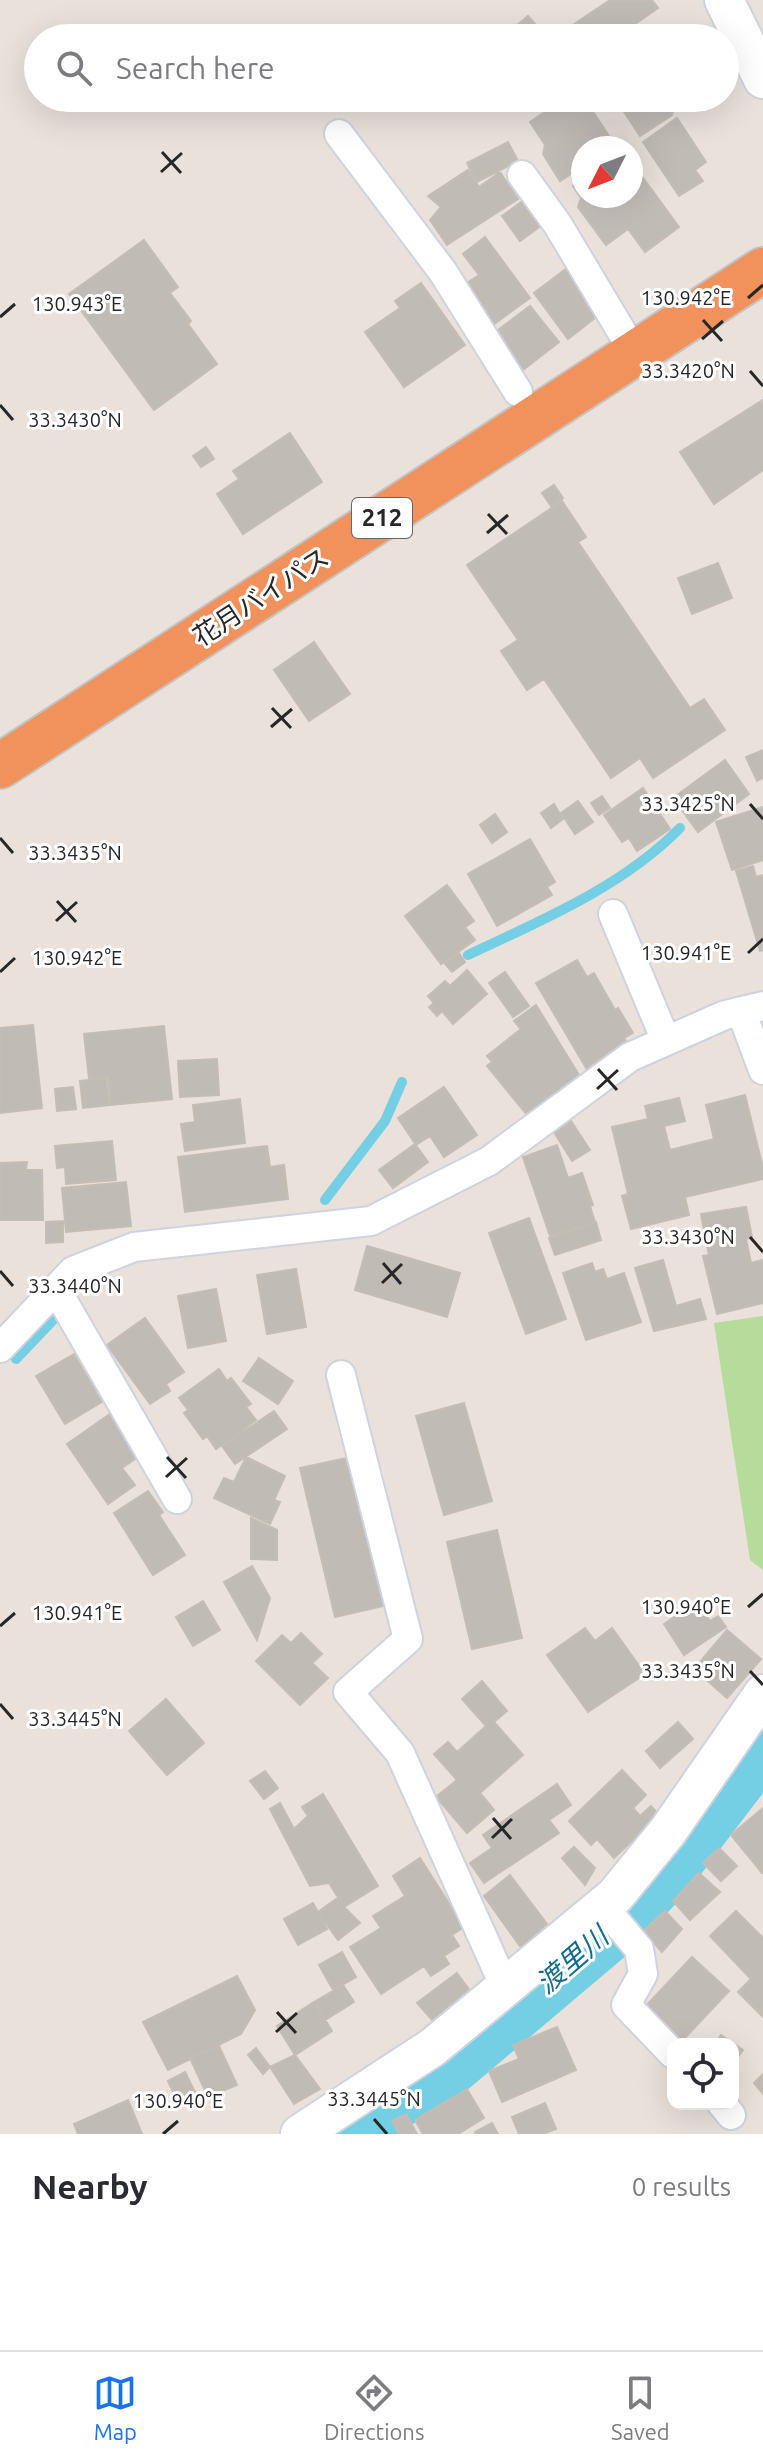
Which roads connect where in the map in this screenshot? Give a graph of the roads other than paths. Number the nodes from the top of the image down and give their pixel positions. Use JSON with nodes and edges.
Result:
{"nodes":[{"id":1,"x":724,"y":0,"type":"edge"},
{"id":2,"x":736,"y":24,"type":"edge"},
{"id":3,"x":739,"y":30,"type":"edge"},
{"id":4,"x":763,"y":79,"type":"edge"},
{"id":5,"x":339,"y":134,"type":"dead end"},
{"id":6,"x":522,"y":175,"type":"dead end"},
{"id":7,"x":763,"y":270,"type":"edge"},
{"id":8,"x":635,"y":354,"type":"junction"},
{"id":9,"x":518,"y":392,"type":"dead end"},
{"id":10,"x":0,"y":766,"type":"edge"},
{"id":11,"x":613,"y":914,"type":"dead end"},
{"id":12,"x":752,"y":1009,"type":"edge"},
{"id":13,"x":666,"y":1041,"type":"junction"},
{"id":14,"x":763,"y":1070,"type":"edge"},
{"id":15,"x":56,"y":1289,"type":"junction"},
{"id":16,"x":0,"y":1348,"type":"edge"},
{"id":17,"x":341,"y":1375,"type":"dead end"},
{"id":18,"x":177,"y":1499,"type":"dead end"},
{"id":19,"x":763,"y":1694,"type":"edge"},
{"id":20,"x":604,"y":1907,"type":"junction"},
{"id":21,"x":505,"y":1987,"type":"junction"},
{"id":22,"x":667,"y":2048,"type":"edge"},
{"id":23,"x":300,"y":2134,"type":"edge"}],
"edges":[{"from":1,"to":2,"type":"street"},
{"from":3,"to":4,"type":"street"},
{"from":5,"to":9,"type":"street"},
{"from":6,"to":8,"type":"street"},
{"from":7,"to":8,"type":"highway","name":"花月バイパス","number":"212"},
{"from":8,"to":10,"type":"highway","name":"花月バイパス","number":"212"},
{"from":11,"to":13,"type":"street"},
{"from":12,"to":13,"type":"street"},
{"from":12,"to":14,"type":"street"},
{"from":13,"to":15,"type":"street"},
{"from":15,"to":16,"type":"street"},
{"from":15,"to":18,"type":"street"},
{"from":17,"to":21,"type":"street"},
{"from":19,"to":20,"type":"street"},
{"from":20,"to":21,"type":"street"},
{"from":20,"to":22,"type":"street"},
{"from":21,"to":23,"type":"street"}]}
